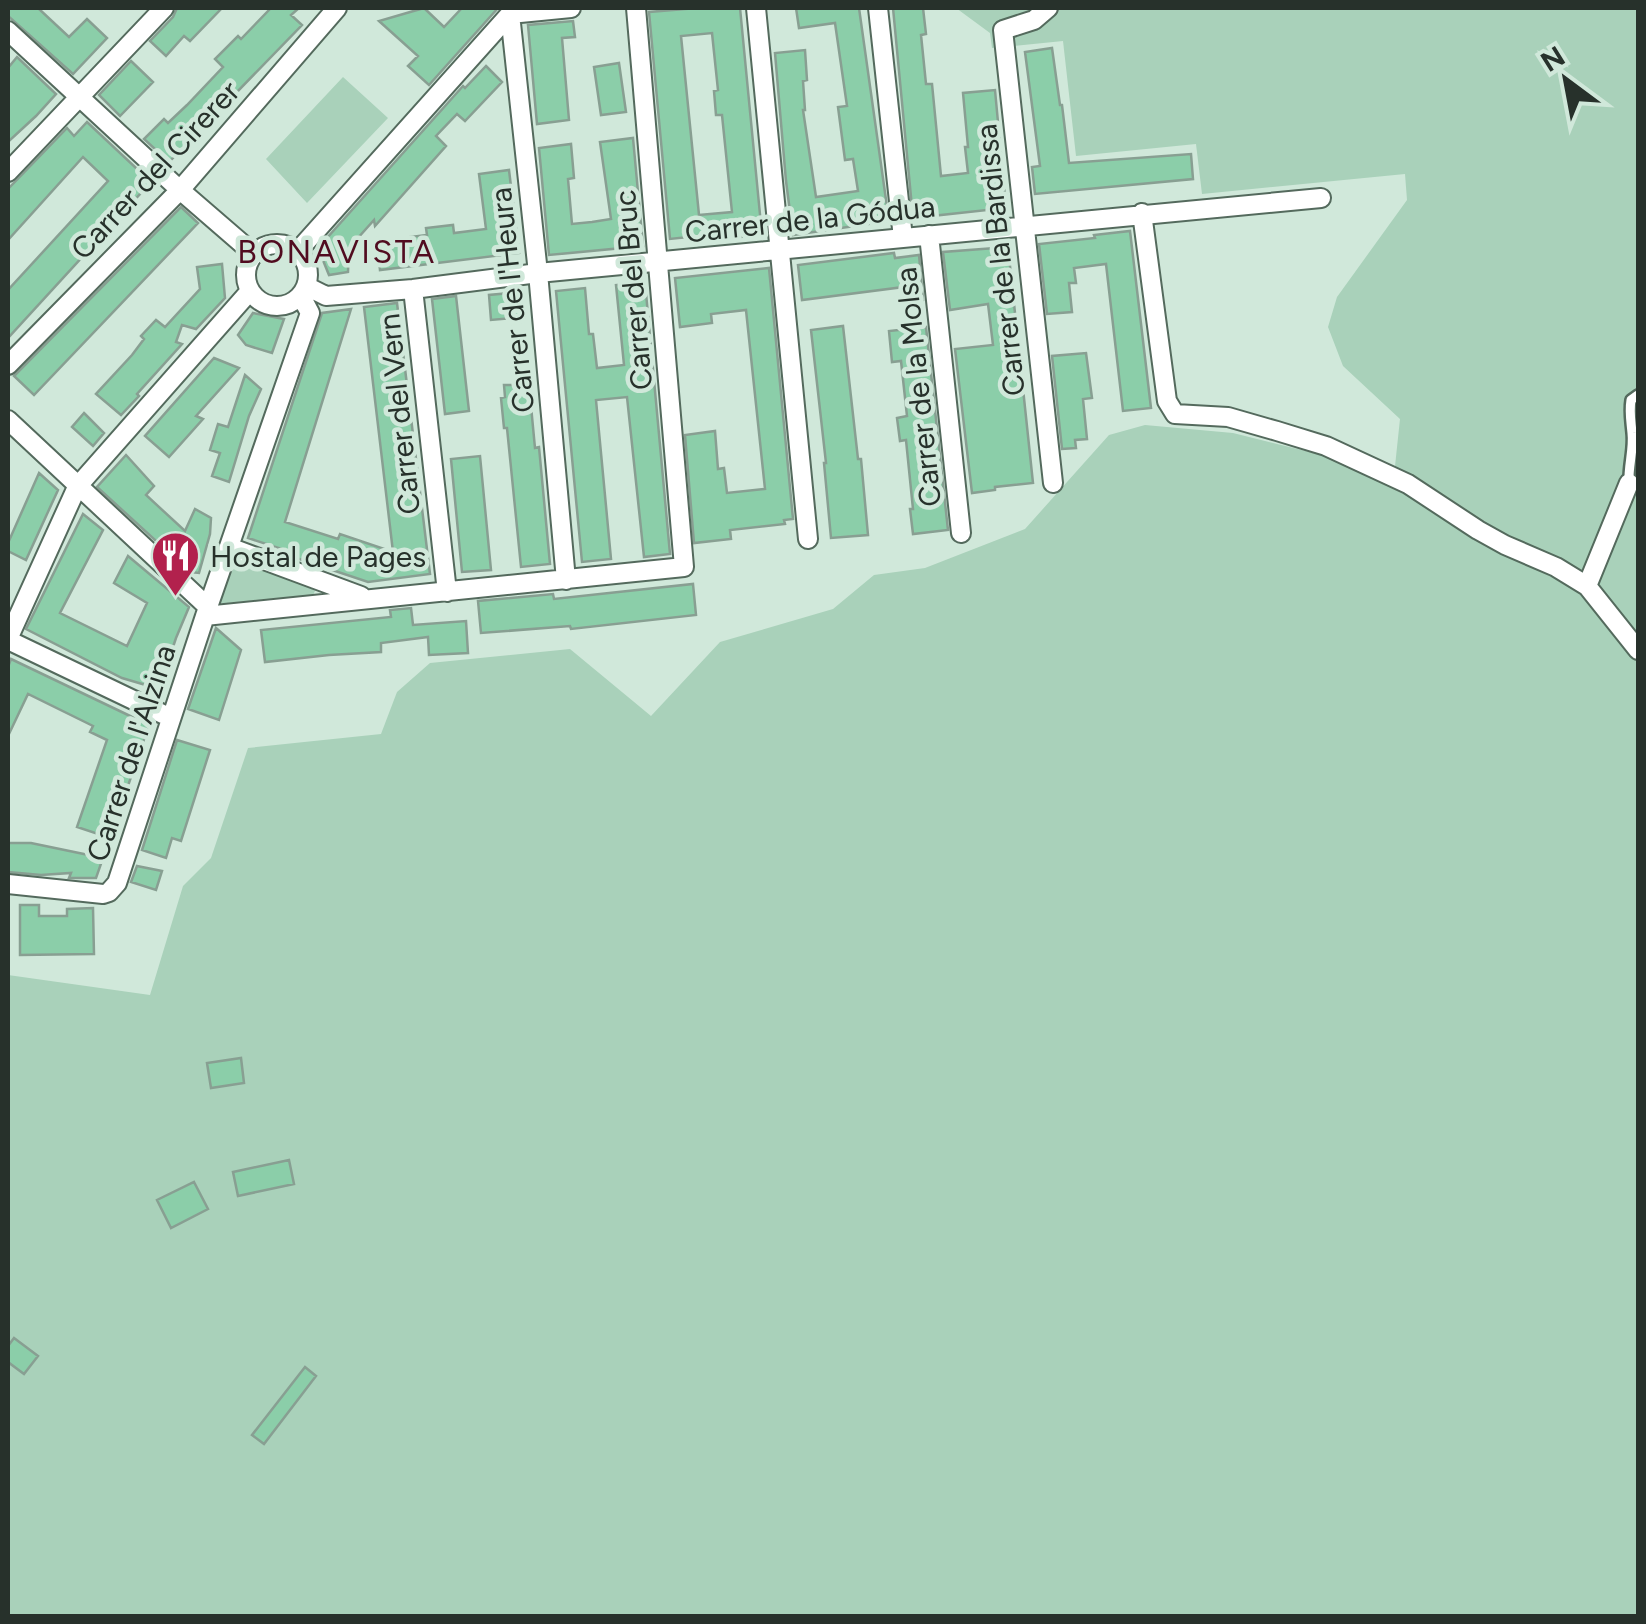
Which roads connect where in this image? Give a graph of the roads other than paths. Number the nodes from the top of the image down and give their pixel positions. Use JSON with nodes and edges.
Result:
{"nodes":[{"id":1,"x":164,"y":8,"type":"edge"},
{"id":2,"x":337,"y":8,"type":"edge"},
{"id":3,"x":571,"y":8,"type":"edge"},
{"id":4,"x":636,"y":8,"type":"edge"},
{"id":5,"x":756,"y":8,"type":"edge"},
{"id":6,"x":878,"y":8,"type":"edge"},
{"id":7,"x":1048,"y":8,"type":"edge"},
{"id":8,"x":510,"y":14,"type":"junction"},
{"id":9,"x":8,"y":31,"type":"edge"},
{"id":10,"x":79,"y":96,"type":"junction"},
{"id":11,"x":8,"y":172,"type":"edge"},
{"id":12,"x":180,"y":190,"type":"junction"},
{"id":13,"x":1322,"y":198,"type":"dead end"},
{"id":14,"x":1142,"y":213,"type":"junction"},
{"id":15,"x":1023,"y":225,"type":"junction"},
{"id":16,"x":929,"y":235,"type":"junction"},
{"id":17,"x":903,"y":238,"type":"junction"},
{"id":18,"x":781,"y":250,"type":"junction"},
{"id":19,"x":297,"y":252,"type":"junction"},
{"id":20,"x":254,"y":254,"type":"junction"},
{"id":21,"x":658,"y":262,"type":"junction"},
{"id":22,"x":538,"y":273,"type":"junction"},
{"id":23,"x":413,"y":289,"type":"junction"},
{"id":24,"x":304,"y":290,"type":"junction"},
{"id":25,"x":250,"y":291,"type":"junction"},
{"id":26,"x":8,"y":366,"type":"edge"},
{"id":27,"x":1638,"y":395,"type":"edge"},
{"id":28,"x":8,"y":420,"type":"edge"},
{"id":29,"x":1053,"y":483,"type":"dead end"},
{"id":30,"x":1629,"y":483,"type":"joint"},
{"id":31,"x":77,"y":487,"type":"junction"},
{"id":32,"x":961,"y":533,"type":"dead end"},
{"id":33,"x":808,"y":539,"type":"dead end"},
{"id":34,"x":229,"y":547,"type":"junction"},
{"id":35,"x":566,"y":580,"type":"junction"},
{"id":36,"x":1588,"y":586,"type":"junction"},
{"id":37,"x":447,"y":592,"type":"junction"},
{"id":38,"x":366,"y":598,"type":"junction"},
{"id":39,"x":207,"y":612,"type":"junction"},
{"id":40,"x":8,"y":640,"type":"edge"},
{"id":41,"x":1638,"y":650,"type":"edge"},
{"id":42,"x":171,"y":718,"type":"junction"},
{"id":43,"x":8,"y":884,"type":"edge"}],
"edges":[{"from":1,"to":10,"type":"street"},
{"from":2,"to":12,"type":"street","name":"Carrer del Cirerer"},
{"from":3,"to":8,"type":"street"},
{"from":4,"to":21,"type":"street","name":"Carrer del Bruc"},
{"from":5,"to":18,"type":"street"},
{"from":6,"to":17,"type":"street"},
{"from":7,"to":15,"type":"street","name":"Carrer de la Bardissa"},
{"from":8,"to":19,"type":"street"},
{"from":8,"to":22,"type":"street","name":"Carrer de l'Heura"},
{"from":9,"to":10,"type":"street"},
{"from":10,"to":11,"type":"street"},
{"from":10,"to":12,"type":"street"},
{"from":12,"to":20,"type":"street"},
{"from":12,"to":26,"type":"street","name":"Carrer del Cirerer"},
{"from":13,"to":14,"type":"street","name":"Carrer de la Gódua"},
{"from":14,"to":15,"type":"street","name":"Carrer de la Gódua"},
{"from":14,"to":36,"type":"street"},
{"from":15,"to":16,"type":"street","name":"Carrer de la Gódua"},
{"from":15,"to":29,"type":"street","name":"Carrer de la Bardissa"},
{"from":16,"to":17,"type":"street","name":"Carrer de la Gódua"},
{"from":16,"to":32,"type":"street","name":"Carrer de la Molsa"},
{"from":17,"to":18,"type":"street","name":"Carrer de la Gódua"},
{"from":18,"to":21,"type":"street","name":"Carrer de la Gódua"},
{"from":18,"to":33,"type":"street"},
{"from":19,"to":20,"type":"street"},
{"from":19,"to":24,"type":"street"},
{"from":20,"to":25,"type":"street"},
{"from":21,"to":22,"type":"street","name":"Carrer de la Gódua"},
{"from":21,"to":35,"type":"street","name":"Carrer del Bruc"},
{"from":22,"to":23,"type":"street","name":"Carrer de la Gódua"},
{"from":22,"to":35,"type":"street","name":"Carrer de l'Heura"},
{"from":23,"to":24,"type":"street","name":"Carrer de la Gódua"},
{"from":23,"to":37,"type":"street","name":"Carrer del Vern"},
{"from":24,"to":25,"type":"street"},
{"from":24,"to":34,"type":"street","name":"Carrer de l'Alzina"},
{"from":25,"to":31,"type":"street"},
{"from":27,"to":30,"type":"lane"},
{"from":28,"to":31,"type":"street"},
{"from":30,"to":36,"type":"street"},
{"from":31,"to":39,"type":"street"},
{"from":31,"to":40,"type":"street"},
{"from":34,"to":38,"type":"street"},
{"from":34,"to":39,"type":"street","name":"Carrer de l'Alzina"},
{"from":35,"to":37,"type":"street"},
{"from":36,"to":41,"type":"street"},
{"from":37,"to":38,"type":"street"},
{"from":38,"to":39,"type":"street"},
{"from":39,"to":42,"type":"street","name":"Carrer de l'Alzina"},
{"from":40,"to":42,"type":"street"},
{"from":42,"to":43,"type":"street","name":"Carrer de l'Alzina"}]}
